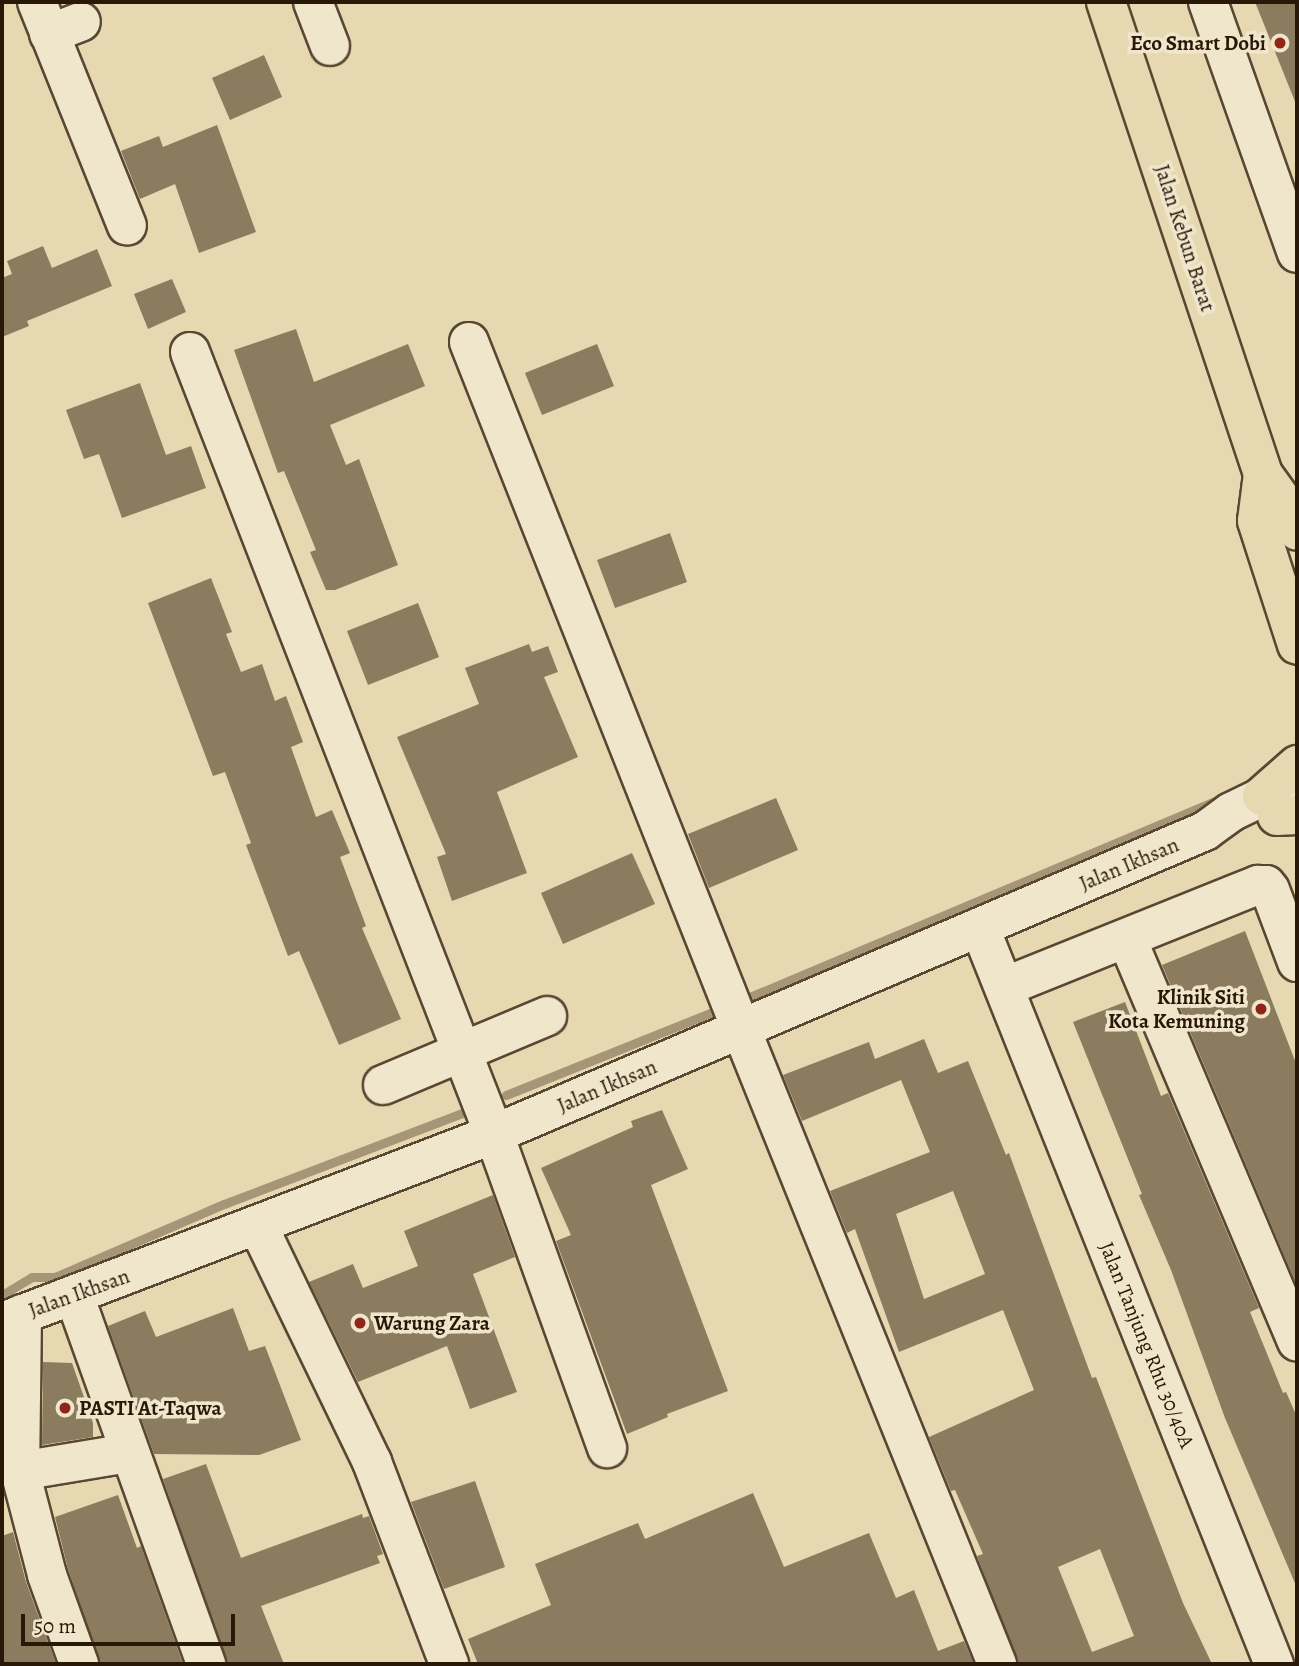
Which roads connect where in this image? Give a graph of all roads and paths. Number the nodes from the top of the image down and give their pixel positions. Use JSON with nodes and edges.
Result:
{"nodes":[{"id":1,"x":313,"y":2,"type":"edge"},
{"id":2,"x":1106,"y":2,"type":"edge"},
{"id":3,"x":1208,"y":2,"type":"edge"},
{"id":4,"x":56,"y":19,"type":"edge"},
{"id":5,"x":330,"y":46,"type":"dead end"},
{"id":6,"x":127,"y":226,"type":"dead end"},
{"id":7,"x":1297,"y":253,"type":"edge"},
{"id":8,"x":469,"y":342,"type":"dead end"},
{"id":9,"x":190,"y":352,"type":"dead end"},
{"id":10,"x":1263,"y":474,"type":"junction"},
{"id":11,"x":1297,"y":531,"type":"edge"},
{"id":12,"x":1297,"y":645,"type":"edge"},
{"id":13,"x":1297,"y":765,"type":"edge"},
{"id":14,"x":1297,"y":780,"type":"edge"},
{"id":15,"x":1283,"y":809,"type":"edge"},
{"id":16,"x":980,"y":928,"type":"junction"},
{"id":17,"x":1127,"y":939,"type":"junction"},
{"id":18,"x":1297,"y":962,"type":"edge"},
{"id":19,"x":1004,"y":987,"type":"junction"},
{"id":20,"x":734,"y":1009,"type":"junction"},
{"id":21,"x":547,"y":1016,"type":"dead end"},
{"id":22,"x":460,"y":1052,"type":"junction"},
{"id":23,"x":383,"y":1085,"type":"dead end"},
{"id":24,"x":494,"y":1134,"type":"junction"},
{"id":25,"x":258,"y":1226,"type":"junction"},
{"id":26,"x":74,"y":1295,"type":"junction"},
{"id":27,"x":12,"y":1318,"type":"edge"},
{"id":28,"x":1293,"y":1318,"type":"edge"},
{"id":29,"x":607,"y":1448,"type":"dead end"},
{"id":30,"x":129,"y":1452,"type":"junction"},
{"id":31,"x":20,"y":1471,"type":"junction"},
{"id":32,"x":79,"y":1664,"type":"edge"},
{"id":33,"x":206,"y":1664,"type":"edge"},
{"id":34,"x":449,"y":1664,"type":"edge"},
{"id":35,"x":997,"y":1664,"type":"edge"},
{"id":36,"x":1273,"y":1664,"type":"edge"}],
"edges":[{"from":1,"to":5,"type":"street"},
{"from":2,"to":10,"type":"main road","name":"Jalan Kebun Barat"},
{"from":3,"to":7,"type":"street"},
{"from":4,"to":6,"type":"street"},
{"from":8,"to":20,"type":"street"},
{"from":9,"to":22,"type":"street"},
{"from":10,"to":11,"type":"main road","name":"Jalan Kebun Barat"},
{"from":10,"to":12,"type":"main road","name":"Jalan Kebun Barat"},
{"from":13,"to":15,"type":"main road"},
{"from":14,"to":15,"type":"street","name":"Jalan Ikhsan"},
{"from":15,"to":16,"type":"street","name":"Jalan Ikhsan"},
{"from":16,"to":19,"type":"street","name":"Jalan Tanjung Rhu 30/40A"},
{"from":16,"to":20,"type":"street","name":"Jalan Ikhsan"},
{"from":17,"to":18,"type":"street"},
{"from":17,"to":19,"type":"street"},
{"from":17,"to":28,"type":"street"},
{"from":19,"to":36,"type":"street","name":"Jalan Tanjung Rhu 30/40A"},
{"from":20,"to":24,"type":"street","name":"Jalan Ikhsan"},
{"from":20,"to":35,"type":"street"},
{"from":21,"to":22,"type":"street"},
{"from":22,"to":23,"type":"street"},
{"from":22,"to":24,"type":"street"},
{"from":24,"to":25,"type":"street","name":"Jalan Ikhsan"},
{"from":24,"to":29,"type":"street"},
{"from":25,"to":26,"type":"street","name":"Jalan Ikhsan"},
{"from":25,"to":34,"type":"street"},
{"from":26,"to":27,"type":"street","name":"Jalan Ikhsan"},
{"from":26,"to":30,"type":"street"},
{"from":27,"to":31,"type":"street"},
{"from":30,"to":31,"type":"street"},
{"from":30,"to":33,"type":"street"},
{"from":31,"to":32,"type":"street"}]}
